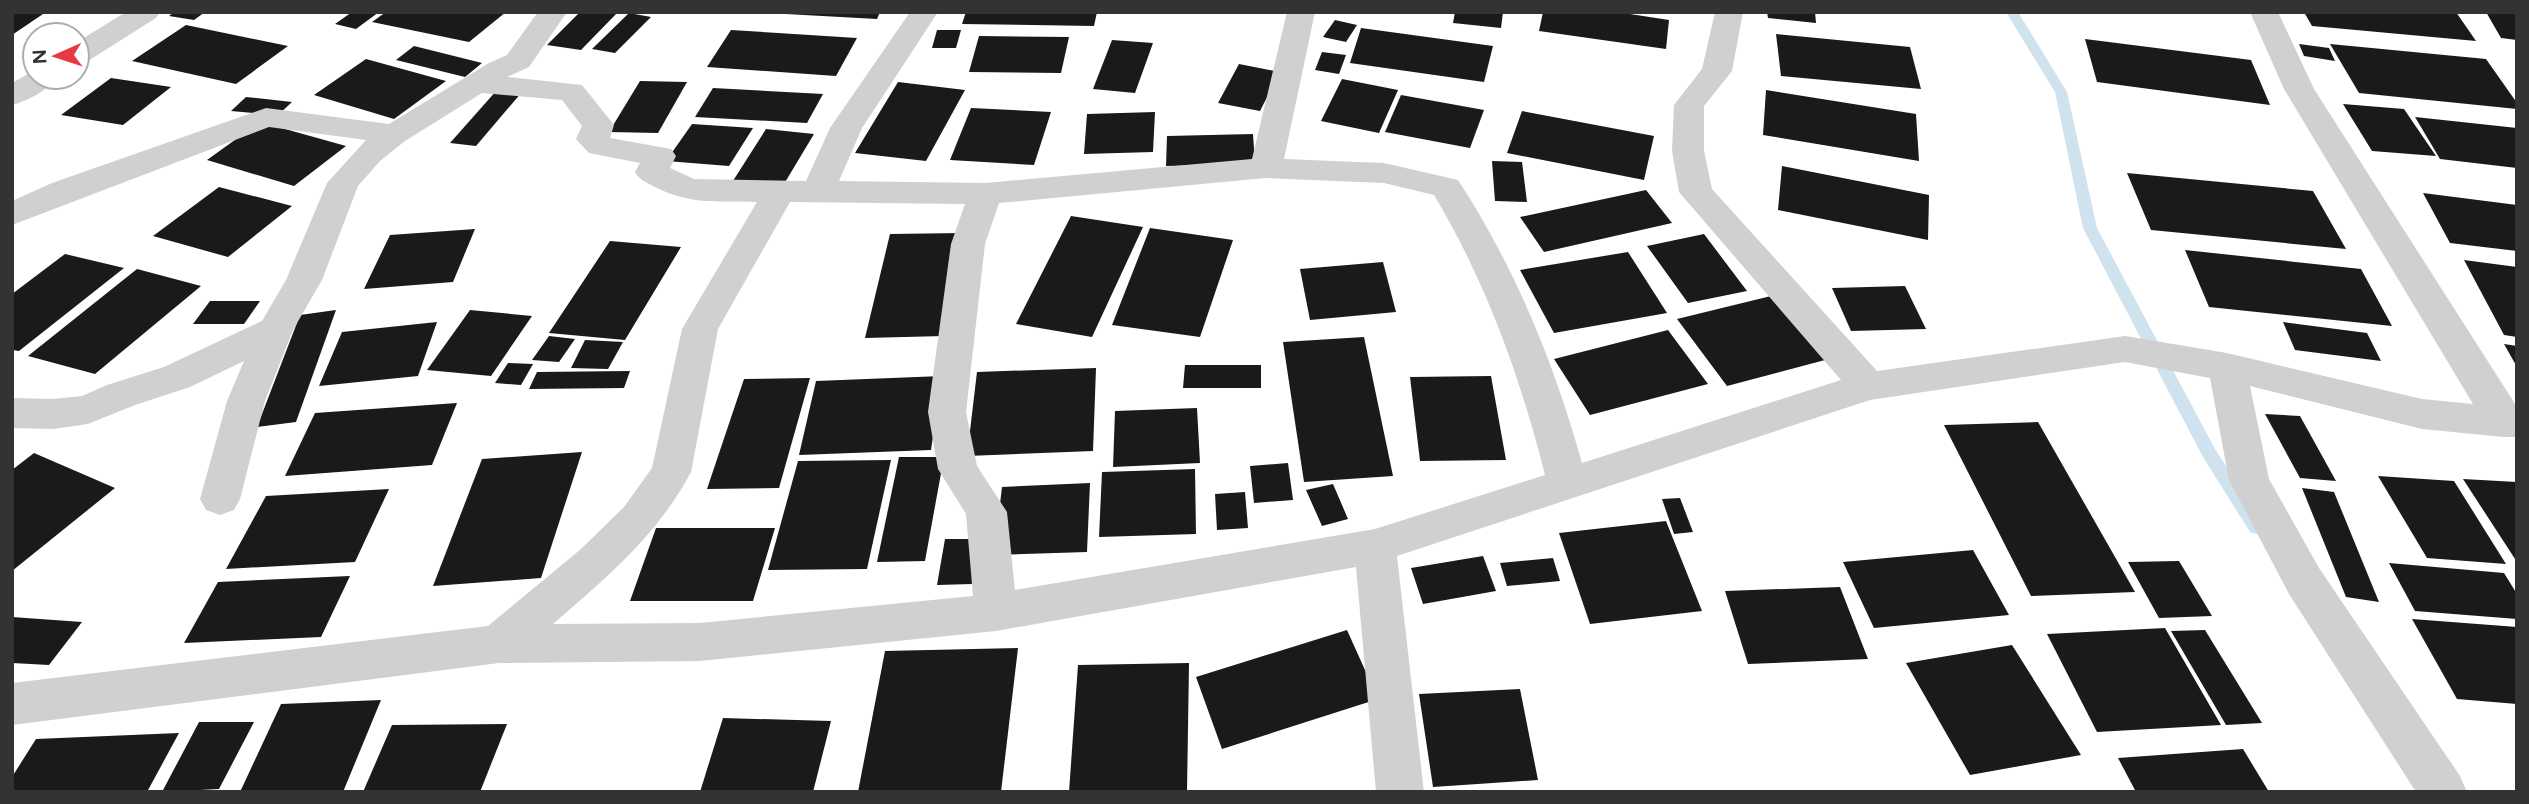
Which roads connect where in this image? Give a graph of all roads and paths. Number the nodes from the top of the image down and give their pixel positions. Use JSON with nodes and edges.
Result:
{"nodes":[{"id":1,"x":146,"y":12,"type":"edge"},
{"id":2,"x":553,"y":12,"type":"edge"},
{"id":3,"x":924,"y":12,"type":"edge"},
{"id":4,"x":1301,"y":12,"type":"edge"},
{"id":5,"x":1729,"y":12,"type":"edge"},
{"id":6,"x":2264,"y":12,"type":"edge"},
{"id":7,"x":91,"y":46,"type":"edge"},
{"id":8,"x":478,"y":84,"type":"junction"},
{"id":9,"x":394,"y":134,"type":"junction"},
{"id":10,"x":1266,"y":168,"type":"junction"},
{"id":11,"x":779,"y":192,"type":"junction"},
{"id":12,"x":818,"y":192,"type":"junction"},
{"id":13,"x":985,"y":194,"type":"junction"},
{"id":14,"x":12,"y":214,"type":"edge"},
{"id":15,"x":275,"y":330,"type":"junction"},
{"id":16,"x":2227,"y":367,"type":"junction"},
{"id":17,"x":1868,"y":386,"type":"junction"},
{"id":18,"x":12,"y":414,"type":"edge"},
{"id":19,"x":2510,"y":422,"type":"edge"},
{"id":20,"x":1568,"y":485,"type":"junction"},
{"id":21,"x":220,"y":499,"type":"dead end"},
{"id":22,"x":1375,"y":546,"type":"junction"},
{"id":23,"x":996,"y":612,"type":"junction"},
{"id":24,"x":499,"y":644,"type":"junction"},
{"id":25,"x":12,"y":704,"type":"edge"},
{"id":26,"x":1400,"y":792,"type":"edge"},
{"id":27,"x":2443,"y":792,"type":"edge"}],
"edges":[{"from":1,"to":7,"type":"street"},
{"from":2,"to":8,"type":"street"},
{"from":3,"to":12,"type":"street"},
{"from":4,"to":10,"type":"street"},
{"from":5,"to":17,"type":"street"},
{"from":6,"to":19,"type":"street"},
{"from":8,"to":9,"type":"street"},
{"from":8,"to":11,"type":"street"},
{"from":9,"to":14,"type":"street"},
{"from":9,"to":15,"type":"street"},
{"from":10,"to":13,"type":"street"},
{"from":10,"to":20,"type":"street"},
{"from":11,"to":12,"type":"street"},
{"from":11,"to":24,"type":"street"},
{"from":12,"to":13,"type":"street"},
{"from":13,"to":23,"type":"street"},
{"from":15,"to":18,"type":"street"},
{"from":15,"to":21,"type":"street"},
{"from":16,"to":17,"type":"street"},
{"from":16,"to":19,"type":"street"},
{"from":16,"to":27,"type":"street"},
{"from":17,"to":20,"type":"street"},
{"from":20,"to":22,"type":"street"},
{"from":22,"to":23,"type":"street"},
{"from":22,"to":26,"type":"street"},
{"from":23,"to":24,"type":"street"},
{"from":24,"to":25,"type":"street"}]}
